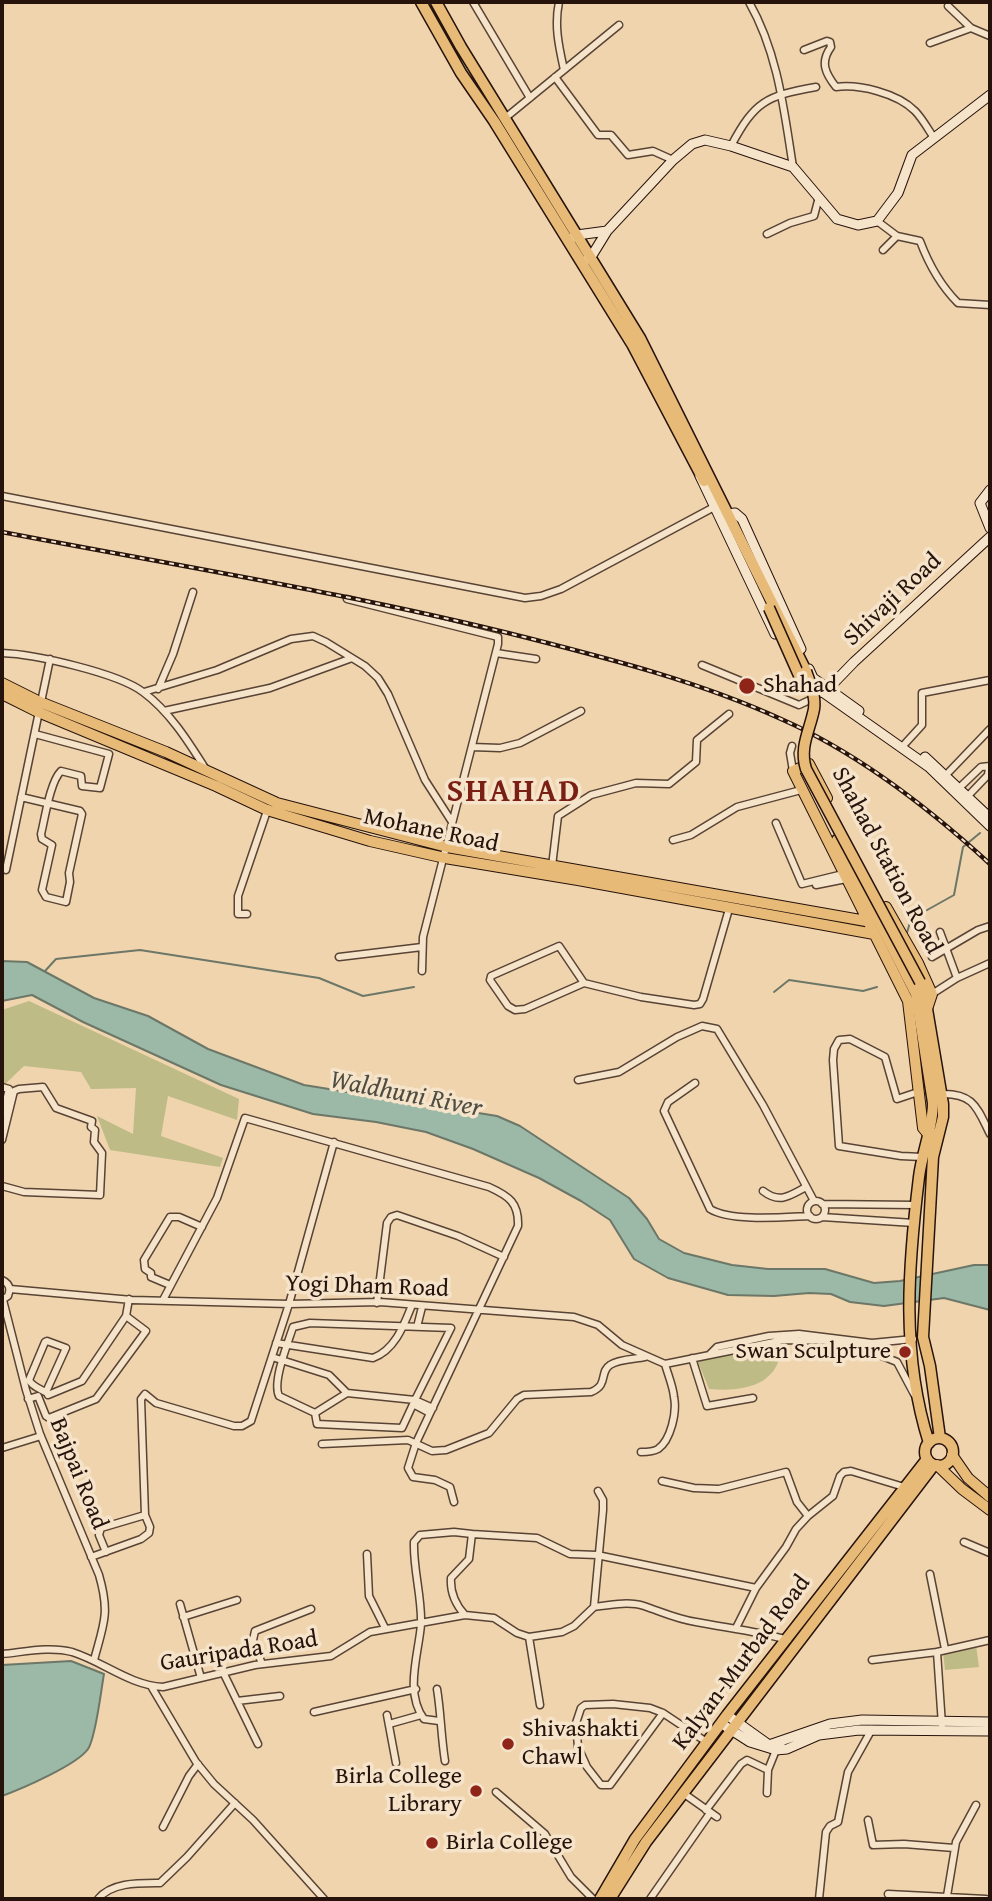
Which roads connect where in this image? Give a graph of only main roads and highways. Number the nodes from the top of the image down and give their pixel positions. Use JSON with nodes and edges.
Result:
{"nodes":[{"id":1,"x":421,"y":2,"type":"edge"},
{"id":2,"x":436,"y":2,"type":"edge"},
{"id":3,"x":461,"y":47,"type":"junction"},
{"id":4,"x":450,"y":53,"type":"junction"},
{"id":5,"x":990,"y":95,"type":"edge"},
{"id":6,"x":501,"y":122,"type":"junction"},
{"id":7,"x":607,"y":231,"type":"junction"},
{"id":8,"x":572,"y":237,"type":"junction"},
{"id":9,"x":587,"y":260,"type":"junction"},
{"id":10,"x":668,"y":405,"type":"junction"},
{"id":11,"x":990,"y":490,"type":"edge"},
{"id":12,"x":716,"y":506,"type":"junction"},
{"id":13,"x":729,"y":514,"type":"junction"},
{"id":14,"x":990,"y":528,"type":"edge"},
{"id":15,"x":737,"y":537,"type":"junction"},
{"id":16,"x":990,"y":537,"type":"edge"},
{"id":17,"x":2,"y":683,"type":"edge"},
{"id":18,"x":827,"y":691,"type":"junction"},
{"id":19,"x":2,"y":694,"type":"edge"},
{"id":20,"x":39,"y":707,"type":"junction"},
{"id":21,"x":904,"y":745,"type":"junction"},
{"id":22,"x":157,"y":754,"type":"junction"},
{"id":23,"x":957,"y":790,"type":"junction"},
{"id":24,"x":268,"y":805,"type":"junction"},
{"id":25,"x":986,"y":817,"type":"edge"},
{"id":26,"x":990,"y":826,"type":"edge"},
{"id":27,"x":552,"y":870,"type":"junction"},
{"id":28,"x":866,"y":920,"type":"junction"},
{"id":29,"x":874,"y":934,"type":"junction"},
{"id":30,"x":924,"y":993,"type":"junction"},
{"id":31,"x":933,"y":1134,"type":"junction"},
{"id":32,"x":940,"y":1438,"type":"junction"},
{"id":33,"x":929,"y":1443,"type":"junction"},
{"id":34,"x":952,"y":1455,"type":"junction"},
{"id":35,"x":933,"y":1463,"type":"junction"},
{"id":36,"x":990,"y":1497,"type":"edge"},
{"id":37,"x":990,"y":1510,"type":"edge"},
{"id":38,"x":883,"y":1521,"type":"junction"},
{"id":39,"x":990,"y":1722,"type":"edge"},
{"id":40,"x":729,"y":1723,"type":"junction"},
{"id":41,"x":978,"y":1727,"type":"junction"},
{"id":42,"x":990,"y":1731,"type":"edge"},
{"id":43,"x":804,"y":1737,"type":"junction"},
{"id":44,"x":600,"y":1899,"type":"edge"},
{"id":45,"x":610,"y":1899,"type":"edge"}],
"edges":[{"from":1,"to":4,"type":"highway"},
{"from":2,"to":3,"type":"highway"},
{"from":3,"to":4,"type":"highway"},
{"from":3,"to":6,"type":"highway"},
{"from":4,"to":6,"type":"highway"},
{"from":5,"to":7,"type":"main road"},
{"from":6,"to":8,"type":"highway"},
{"from":7,"to":8,"type":"main road"},
{"from":7,"to":9,"type":"main road"},
{"from":8,"to":9,"type":"highway"},
{"from":9,"to":10,"type":"highway"},
{"from":10,"to":12,"type":"highway"},
{"from":10,"to":13,"type":"highway"},
{"from":11,"to":14,"type":"main road"},
{"from":12,"to":15,"type":"highway"},
{"from":12,"to":18,"type":"main road"},
{"from":13,"to":15,"type":"highway"},
{"from":13,"to":18,"type":"main road"},
{"from":15,"to":30,"type":"highway","bridge":true},
{"from":16,"to":18,"type":"main road","name":"Shivaji Road"},
{"from":17,"to":20,"type":"main road","name":"Mohane Road"},
{"from":18,"to":21,"type":"main road"},
{"from":19,"to":20,"type":"main road","name":"Mohane Road"},
{"from":20,"to":22,"type":"main road","name":"Mohane Road"},
{"from":21,"to":23,"type":"main road"},
{"from":21,"to":23,"type":"main road"},
{"from":22,"to":24,"type":"main road","name":"Mohane Road"},
{"from":22,"to":24,"type":"main road","name":"Mohane Road"},
{"from":23,"to":25,"type":"main road"},
{"from":24,"to":27,"type":"main road","name":"Mohane Road"},
{"from":24,"to":27,"type":"main road","name":"Mohane Road"},
{"from":25,"to":26,"type":"main road"},
{"from":27,"to":28,"type":"main road","name":"Mohane Road"},
{"from":27,"to":29,"type":"main road","name":"Mohane Road"},
{"from":28,"to":29,"type":"main road","name":"Shahad Station Road"},
{"from":28,"to":30,"type":"main road","name":"Shahad Station Road"},
{"from":29,"to":31,"type":"main road","name":"Shahad Station Road"},
{"from":30,"to":31,"type":"highway"},
{"from":30,"to":31,"type":"highway"},
{"from":31,"to":32,"type":"highway"},
{"from":31,"to":33,"type":"highway"},
{"from":32,"to":33,"type":"highway"},
{"from":32,"to":34,"type":"highway"},
{"from":33,"to":35,"type":"highway"},
{"from":34,"to":35,"type":"highway"},
{"from":34,"to":36,"type":"main road"},
{"from":35,"to":37,"type":"main road"},
{"from":35,"to":38,"type":"highway"},
{"from":35,"to":38,"type":"highway","name":"Kalyan-Murbad Road"},
{"from":38,"to":40,"type":"highway","name":"Kalyan-Murbad Road"},
{"from":39,"to":41,"type":"main road"},
{"from":40,"to":43,"type":"main road"},
{"from":40,"to":43,"type":"main road"},
{"from":40,"to":44,"type":"highway","name":"Kalyan-Murbad Road"},
{"from":40,"to":45,"type":"highway"},
{"from":41,"to":42,"type":"main road"},
{"from":41,"to":43,"type":"main road"}]}
